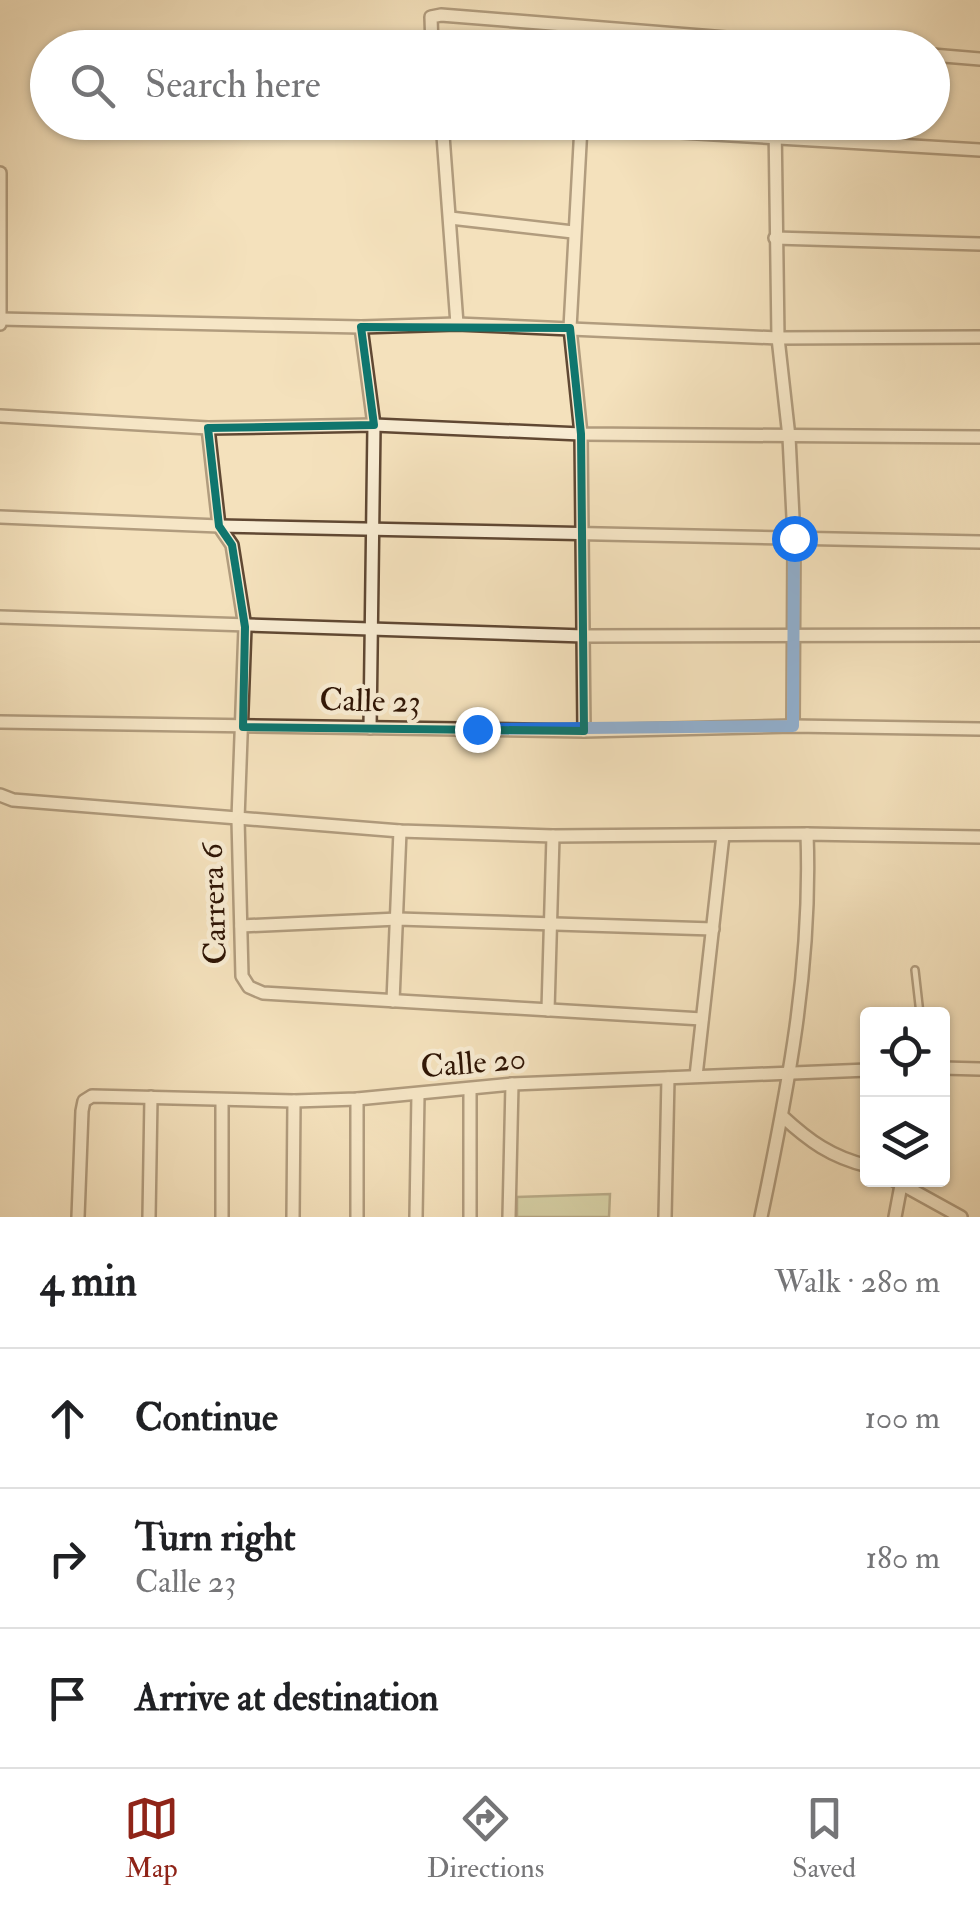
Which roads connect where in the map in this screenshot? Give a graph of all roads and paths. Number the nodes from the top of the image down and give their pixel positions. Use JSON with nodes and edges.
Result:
{"nodes":[{"id":1,"x":431,"y":30,"type":"edge"},
{"id":2,"x":611,"y":30,"type":"edge"},
{"id":3,"x":950,"y":56,"type":"edge"},
{"id":4,"x":980,"y":59,"type":"edge"},
{"id":5,"x":444,"y":140,"type":"edge"},
{"id":6,"x":580,"y":140,"type":"edge"},
{"id":7,"x":776,"y":140,"type":"joint"},
{"id":8,"x":980,"y":150,"type":"edge"},
{"id":9,"x":0,"y":173,"type":"edge"},
{"id":10,"x":450,"y":218,"type":"junction"},
{"id":11,"x":0,"y":224,"type":"edge"},
{"id":12,"x":573,"y":232,"type":"junction"},
{"id":13,"x":775,"y":238,"type":"junction"},
{"id":14,"x":980,"y":244,"type":"edge"},
{"id":15,"x":0,"y":321,"type":"edge"},
{"id":16,"x":458,"y":324,"type":"junction"},
{"id":17,"x":361,"y":326,"type":"junction"},
{"id":18,"x":570,"y":328,"type":"junction"},
{"id":19,"x":980,"y":337,"type":"edge"},
{"id":20,"x":778,"y":338,"type":"junction"},
{"id":21,"x":0,"y":416,"type":"edge"},
{"id":22,"x":374,"y":425,"type":"junction"},
{"id":23,"x":208,"y":428,"type":"junction"},
{"id":24,"x":582,"y":434,"type":"junction"},
{"id":25,"x":980,"y":437,"type":"edge"},
{"id":26,"x":789,"y":438,"type":"junction"},
{"id":27,"x":0,"y":517,"type":"edge"},
{"id":28,"x":219,"y":526,"type":"junction"},
{"id":29,"x":372,"y":530,"type":"junction"},
{"id":30,"x":583,"y":534,"type":"junction"},
{"id":31,"x":794,"y":538,"type":"junction"},
{"id":32,"x":980,"y":542,"type":"edge"},
{"id":33,"x":0,"y":618,"type":"edge"},
{"id":34,"x":245,"y":627,"type":"junction"},
{"id":35,"x":372,"y":629,"type":"junction"},
{"id":36,"x":796,"y":633,"type":"junction"},
{"id":37,"x":980,"y":635,"type":"edge"},
{"id":38,"x":584,"y":636,"type":"junction"},
{"id":39,"x":0,"y":722,"type":"edge"},
{"id":40,"x":793,"y":726,"type":"junction"},
{"id":41,"x":243,"y":727,"type":"junction"},
{"id":42,"x":370,"y":728,"type":"junction"},
{"id":43,"x":980,"y":729,"type":"edge"},
{"id":44,"x":584,"y":730,"type":"junction"},
{"id":45,"x":0,"y":796,"type":"edge"},
{"id":46,"x":238,"y":820,"type":"junction"},
{"id":47,"x":400,"y":830,"type":"junction"},
{"id":48,"x":807,"y":834,"type":"junction"},
{"id":49,"x":554,"y":836,"type":"junction"},
{"id":50,"x":723,"y":836,"type":"junction"},
{"id":51,"x":980,"y":837,"type":"edge"},
{"id":52,"x":398,"y":919,"type":"junction"},
{"id":53,"x":548,"y":925,"type":"junction"},
{"id":54,"x":241,"y":926,"type":"junction"},
{"id":55,"x":713,"y":929,"type":"junction"},
{"id":56,"x":915,"y":970,"type":"dead end"},
{"id":57,"x":394,"y":1001,"type":"junction"},
{"id":58,"x":919,"y":1007,"type":"edge"},
{"id":59,"x":548,"y":1010,"type":"junction"},
{"id":60,"x":702,"y":1019,"type":"junction"},
{"id":61,"x":950,"y":1068,"type":"edge"},
{"id":62,"x":980,"y":1069,"type":"edge"},
{"id":63,"x":860,"y":1070,"type":"edge"},
{"id":64,"x":788,"y":1074,"type":"junction"},
{"id":65,"x":696,"y":1076,"type":"junction"},
{"id":66,"x":668,"y":1078,"type":"junction"},
{"id":67,"x":512,"y":1084,"type":"junction"},
{"id":68,"x":470,"y":1090,"type":"junction"},
{"id":69,"x":418,"y":1094,"type":"junction"},
{"id":70,"x":151,"y":1097,"type":"junction"},
{"id":71,"x":357,"y":1099,"type":"junction"},
{"id":72,"x":222,"y":1100,"type":"junction"},
{"id":73,"x":294,"y":1101,"type":"junction"},
{"id":74,"x":782,"y":1116,"type":"junction"},
{"id":75,"x":860,"y":1164,"type":"edge"},
{"id":76,"x":898,"y":1187,"type":"edge"},
{"id":77,"x":909,"y":1187,"type":"edge"},
{"id":78,"x":78,"y":1217,"type":"edge"},
{"id":79,"x":149,"y":1217,"type":"edge"},
{"id":80,"x":222,"y":1217,"type":"edge"},
{"id":81,"x":293,"y":1217,"type":"edge"},
{"id":82,"x":357,"y":1217,"type":"edge"},
{"id":83,"x":416,"y":1217,"type":"edge"},
{"id":84,"x":470,"y":1217,"type":"edge"},
{"id":85,"x":509,"y":1217,"type":"edge"},
{"id":86,"x":666,"y":1217,"type":"edge"},
{"id":87,"x":761,"y":1217,"type":"edge"},
{"id":88,"x":895,"y":1217,"type":"edge"},
{"id":89,"x":961,"y":1217,"type":"edge"}],
"edges":[{"from":1,"to":2,"type":"street"},
{"from":3,"to":4,"type":"street"},
{"from":5,"to":10,"type":"street"},
{"from":6,"to":12,"type":"street"},
{"from":7,"to":8,"type":"street"},
{"from":7,"to":13,"type":"street"},
{"from":9,"to":11,"type":"street"},
{"from":10,"to":12,"type":"street"},
{"from":10,"to":16,"type":"street"},
{"from":11,"to":15,"type":"street"},
{"from":12,"to":18,"type":"street"},
{"from":13,"to":14,"type":"street"},
{"from":13,"to":20,"type":"street"},
{"from":15,"to":17,"type":"street"},
{"from":16,"to":17,"type":"street"},
{"from":16,"to":18,"type":"street"},
{"from":17,"to":22,"type":"street"},
{"from":18,"to":20,"type":"street"},
{"from":18,"to":24,"type":"street"},
{"from":19,"to":20,"type":"street"},
{"from":20,"to":26,"type":"street"},
{"from":21,"to":23,"type":"street"},
{"from":22,"to":23,"type":"street"},
{"from":22,"to":24,"type":"street"},
{"from":22,"to":29,"type":"street"},
{"from":23,"to":28,"type":"street","name":"Carrera 6"},
{"from":24,"to":26,"type":"street"},
{"from":24,"to":30,"type":"street"},
{"from":25,"to":26,"type":"street"},
{"from":26,"to":31,"type":"street"},
{"from":27,"to":28,"type":"street"},
{"from":28,"to":29,"type":"street"},
{"from":28,"to":34,"type":"street","name":"Carrera 6"},
{"from":29,"to":30,"type":"street"},
{"from":29,"to":35,"type":"street"},
{"from":30,"to":31,"type":"street"},
{"from":30,"to":38,"type":"street"},
{"from":31,"to":32,"type":"street"},
{"from":31,"to":36,"type":"street"},
{"from":33,"to":34,"type":"street"},
{"from":34,"to":35,"type":"street"},
{"from":34,"to":41,"type":"street","name":"Carrera 6"},
{"from":35,"to":38,"type":"street"},
{"from":35,"to":42,"type":"street"},
{"from":36,"to":37,"type":"street"},
{"from":36,"to":38,"type":"street"},
{"from":36,"to":40,"type":"street"},
{"from":38,"to":44,"type":"street"},
{"from":39,"to":41,"type":"street","name":"Calle 23"},
{"from":40,"to":43,"type":"street","name":"Calle 23"},
{"from":40,"to":44,"type":"street","name":"Calle 23"},
{"from":41,"to":42,"type":"street","name":"Calle 23"},
{"from":41,"to":46,"type":"street","name":"Carrera 6"},
{"from":42,"to":44,"type":"street","name":"Calle 23"},
{"from":45,"to":46,"type":"street"},
{"from":46,"to":47,"type":"street"},
{"from":46,"to":54,"type":"street","name":"Carrera 6"},
{"from":47,"to":49,"type":"street"},
{"from":47,"to":52,"type":"street"},
{"from":48,"to":50,"type":"street"},
{"from":48,"to":51,"type":"street"},
{"from":48,"to":64,"type":"street"},
{"from":49,"to":50,"type":"street"},
{"from":49,"to":53,"type":"street"},
{"from":50,"to":55,"type":"street"},
{"from":52,"to":53,"type":"street"},
{"from":52,"to":54,"type":"street"},
{"from":52,"to":57,"type":"street"},
{"from":53,"to":55,"type":"street"},
{"from":53,"to":59,"type":"street"},
{"from":54,"to":57,"type":"street","name":"Carrera 6"},
{"from":55,"to":60,"type":"street"},
{"from":56,"to":58,"type":"lane"},
{"from":57,"to":59,"type":"street","name":"Carrera 6"},
{"from":59,"to":60,"type":"street","name":"Carrera 6"},
{"from":60,"to":65,"type":"street"},
{"from":61,"to":62,"type":"street"},
{"from":63,"to":64,"type":"street","name":"Calle 20"},
{"from":64,"to":65,"type":"street","name":"Calle 20"},
{"from":64,"to":74,"type":"street"},
{"from":65,"to":66,"type":"street","name":"Calle 20"},
{"from":66,"to":67,"type":"street","name":"Calle 20"},
{"from":66,"to":86,"type":"street"},
{"from":67,"to":68,"type":"street","name":"Calle 20"},
{"from":67,"to":85,"type":"street"},
{"from":68,"to":69,"type":"street","name":"Calle 20"},
{"from":68,"to":84,"type":"street"},
{"from":69,"to":71,"type":"street","name":"Calle 20"},
{"from":69,"to":83,"type":"street"},
{"from":70,"to":72,"type":"street","name":"Calle 20"},
{"from":70,"to":78,"type":"street","name":"Calle 20"},
{"from":70,"to":79,"type":"street"},
{"from":71,"to":73,"type":"street","name":"Calle 20"},
{"from":71,"to":82,"type":"street"},
{"from":72,"to":73,"type":"street","name":"Calle 20"},
{"from":72,"to":80,"type":"street"},
{"from":73,"to":81,"type":"street"},
{"from":74,"to":75,"type":"street"},
{"from":74,"to":87,"type":"street"},
{"from":76,"to":88,"type":"street"},
{"from":77,"to":89,"type":"street"}]}
